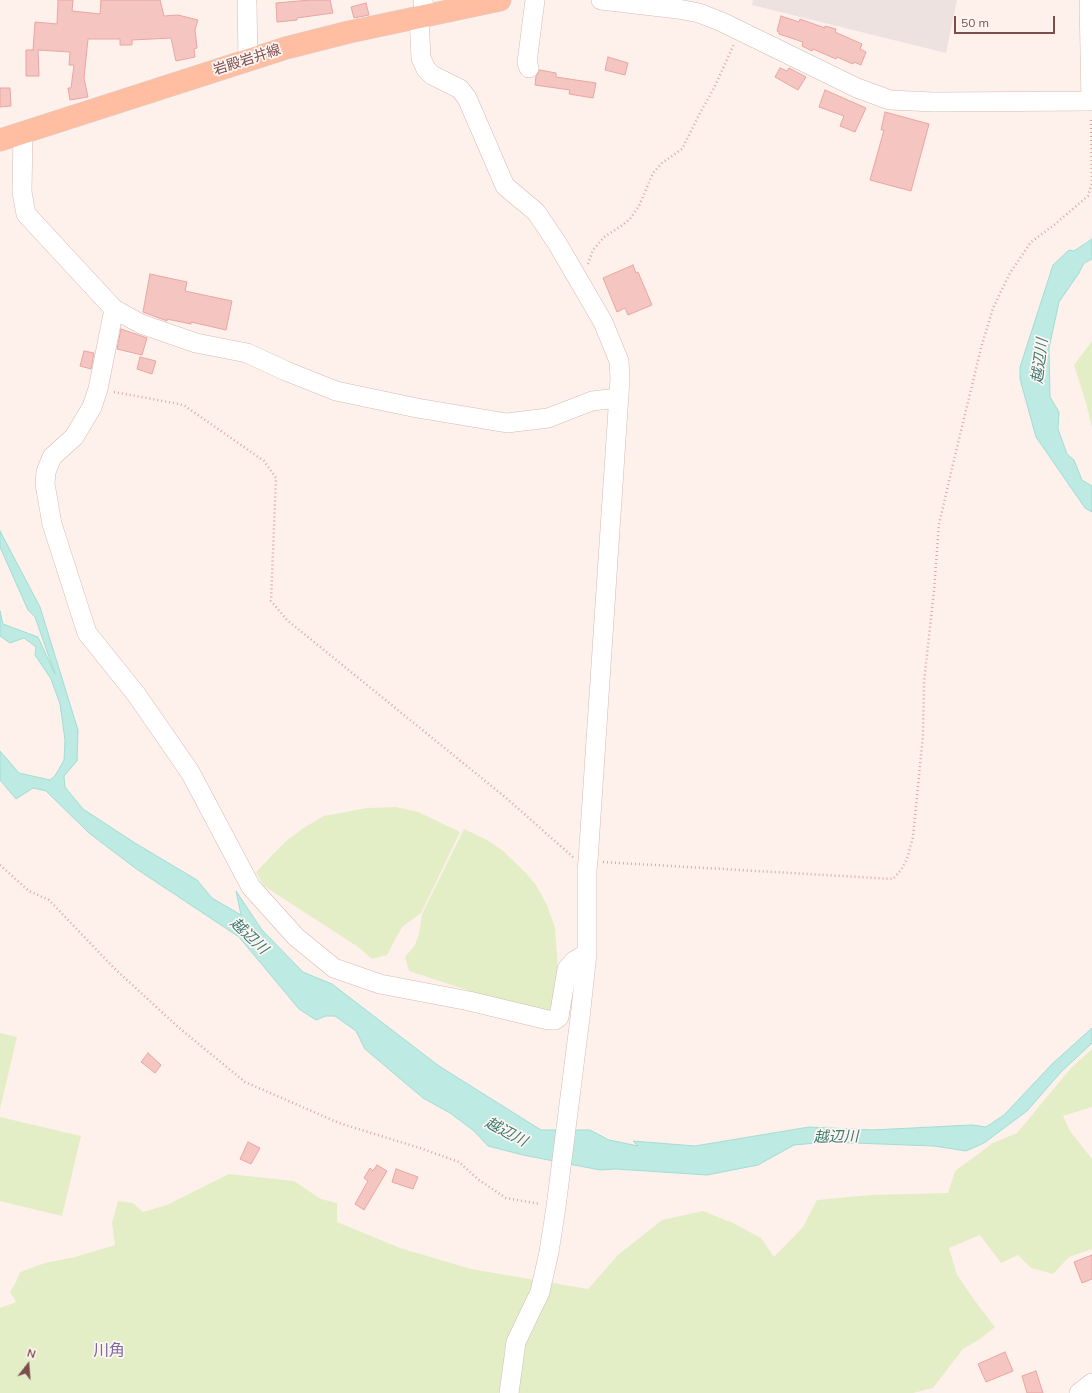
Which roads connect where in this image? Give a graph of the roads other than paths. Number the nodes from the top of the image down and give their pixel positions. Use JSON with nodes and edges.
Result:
{"nodes":[{"id":1,"x":500,"y":0,"type":"edge"},
{"id":2,"x":535,"y":0,"type":"edge"},
{"id":3,"x":601,"y":0,"type":"edge"},
{"id":4,"x":1090,"y":0,"type":"edge"},
{"id":5,"x":247,"y":3,"type":"dead end"},
{"id":6,"x":422,"y":11,"type":"edge"},
{"id":7,"x":248,"y":60,"type":"junction"},
{"id":8,"x":529,"y":68,"type":"dead end"},
{"id":9,"x":1092,"y":100,"type":"edge"},
{"id":10,"x":23,"y":132,"type":"junction"},
{"id":11,"x":0,"y":140,"type":"edge"},
{"id":12,"x":114,"y":309,"type":"junction"},
{"id":13,"x":618,"y":398,"type":"junction"},
{"id":14,"x":587,"y":953,"type":"junction"},
{"id":15,"x":1092,"y":1383,"type":"edge"},
{"id":16,"x":509,"y":1393,"type":"edge"},
{"id":17,"x":1079,"y":1393,"type":"edge"}],
"edges":[{"from":1,"to":6,"type":"main road","name":"岩殿岩井線"},
{"from":2,"to":8,"type":"street"},
{"from":3,"to":9,"type":"street"},
{"from":4,"to":9,"type":"street"},
{"from":5,"to":7,"type":"street"},
{"from":6,"to":7,"type":"main road","name":"岩殿岩井線"},
{"from":6,"to":13,"type":"street"},
{"from":7,"to":10,"type":"main road","name":"岩殿岩井線"},
{"from":10,"to":11,"type":"main road","name":"岩殿岩井線"},
{"from":10,"to":12,"type":"street"},
{"from":12,"to":13,"type":"street"},
{"from":12,"to":14,"type":"street"},
{"from":13,"to":14,"type":"street"},
{"from":14,"to":16,"type":"street"},
{"from":15,"to":17,"type":"street"}]}
